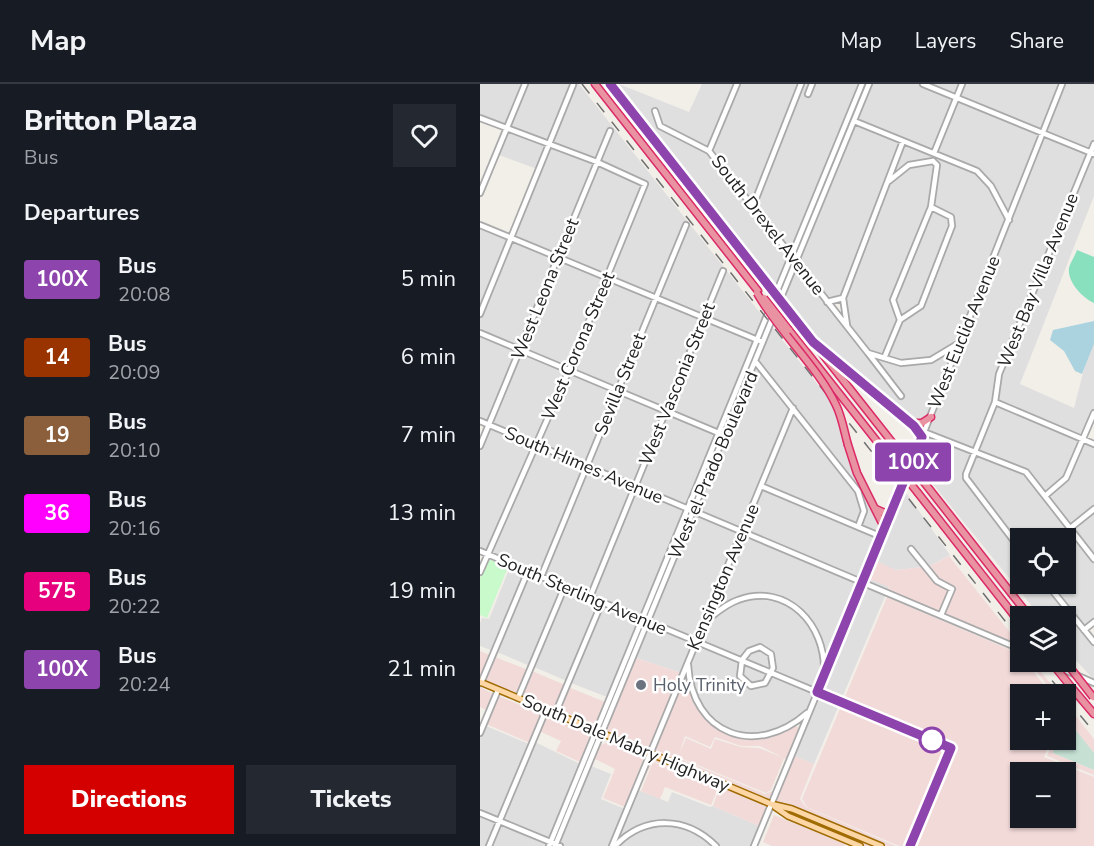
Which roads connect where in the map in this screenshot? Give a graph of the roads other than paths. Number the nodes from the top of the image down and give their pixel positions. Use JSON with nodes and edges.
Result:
{"nodes":[{"id":1,"x":525,"y":84,"type":"edge"},
{"id":2,"x":595,"y":84,"type":"edge"},
{"id":3,"x":610,"y":84,"type":"edge"},
{"id":4,"x":737,"y":84,"type":"edge"},
{"id":5,"x":801,"y":84,"type":"edge"},
{"id":6,"x":812,"y":84,"type":"edge"},
{"id":7,"x":862,"y":84,"type":"edge"},
{"id":8,"x":869,"y":84,"type":"edge"},
{"id":9,"x":923,"y":84,"type":"edge"},
{"id":10,"x":962,"y":84,"type":"edge"},
{"id":11,"x":1062,"y":84,"type":"edge"},
{"id":12,"x":573,"y":85,"type":"edge"},
{"id":13,"x":808,"y":94,"type":"dead end"},
{"id":14,"x":956,"y":98,"type":"junction"},
{"id":15,"x":655,"y":111,"type":"dead end"},
{"id":16,"x":480,"y":118,"type":"edge"},
{"id":17,"x":852,"y":121,"type":"junction"},
{"id":18,"x":506,"y":129,"type":"junction"},
{"id":19,"x":610,"y":131,"type":"dead end"},
{"id":20,"x":1043,"y":134,"type":"junction"},
{"id":21,"x":903,"y":141,"type":"junction"},
{"id":22,"x":1094,"y":144,"type":"edge"},
{"id":23,"x":549,"y":145,"type":"junction"},
{"id":24,"x":710,"y":151,"type":"junction"},
{"id":25,"x":1092,"y":153,"type":"edge"},
{"id":26,"x":935,"y":154,"type":"junction"},
{"id":27,"x":933,"y":161,"type":"junction"},
{"id":28,"x":597,"y":162,"type":"junction"},
{"id":29,"x":886,"y":184,"type":"junction"},
{"id":30,"x":822,"y":190,"type":"junction"},
{"id":31,"x":480,"y":193,"type":"edge"},
{"id":32,"x":753,"y":206,"type":"junction"},
{"id":33,"x":930,"y":207,"type":"junction"},
{"id":34,"x":1009,"y":220,"type":"junction"},
{"id":35,"x":480,"y":225,"type":"edge"},
{"id":36,"x":686,"y":225,"type":"dead end"},
{"id":37,"x":511,"y":238,"type":"junction"},
{"id":38,"x":558,"y":256,"type":"junction"},
{"id":39,"x":792,"y":257,"type":"junction"},
{"id":40,"x":796,"y":263,"type":"junction"},
{"id":41,"x":723,"y":271,"type":"dead end"},
{"id":42,"x":608,"y":277,"type":"junction"},
{"id":43,"x":757,"y":290,"type":"junction"},
{"id":44,"x":656,"y":297,"type":"junction"},
{"id":45,"x":843,"y":298,"type":"junction"},
{"id":46,"x":827,"y":302,"type":"junction"},
{"id":47,"x":480,"y":314,"type":"edge"},
{"id":48,"x":704,"y":317,"type":"junction"},
{"id":49,"x":900,"y":320,"type":"junction"},
{"id":50,"x":847,"y":327,"type":"junction"},
{"id":51,"x":480,"y":333,"type":"edge"},
{"id":52,"x":760,"y":341,"type":"junction"},
{"id":53,"x":813,"y":342,"type":"junction"},
{"id":54,"x":961,"y":342,"type":"junction"},
{"id":55,"x":520,"y":350,"type":"junction"},
{"id":56,"x":868,"y":354,"type":"junction"},
{"id":57,"x":885,"y":356,"type":"junction"},
{"id":58,"x":753,"y":360,"type":"junction"},
{"id":59,"x":569,"y":370,"type":"junction"},
{"id":60,"x":618,"y":391,"type":"junction"},
{"id":61,"x":901,"y":396,"type":"dead end"},
{"id":62,"x":995,"y":402,"type":"junction"},
{"id":63,"x":793,"y":408,"type":"junction"},
{"id":64,"x":666,"y":411,"type":"junction"},
{"id":65,"x":1094,"y":413,"type":"edge"},
{"id":66,"x":931,"y":417,"type":"junction"},
{"id":67,"x":480,"y":422,"type":"edge"},
{"id":68,"x":911,"y":423,"type":"junction"},
{"id":69,"x":489,"y":425,"type":"junction"},
{"id":70,"x":722,"y":435,"type":"junction"},
{"id":71,"x":923,"y":435,"type":"junction"},
{"id":72,"x":1083,"y":439,"type":"junction"},
{"id":73,"x":1094,"y":444,"type":"edge"},
{"id":74,"x":536,"y":445,"type":"junction"},
{"id":75,"x":480,"y":446,"type":"edge"},
{"id":76,"x":975,"y":452,"type":"junction"},
{"id":77,"x":587,"y":466,"type":"junction"},
{"id":78,"x":635,"y":486,"type":"junction"},
{"id":79,"x":761,"y":486,"type":"junction"},
{"id":80,"x":1045,"y":496,"type":"junction"},
{"id":81,"x":691,"y":509,"type":"junction"},
{"id":82,"x":875,"y":509,"type":"junction"},
{"id":83,"x":1094,"y":510,"type":"edge"},
{"id":84,"x":893,"y":511,"type":"junction"},
{"id":85,"x":858,"y":527,"type":"junction"},
{"id":86,"x":1069,"y":528,"type":"edge"},
{"id":87,"x":1071,"y":528,"type":"edge"},
{"id":88,"x":885,"y":529,"type":"junction"},
{"id":89,"x":742,"y":531,"type":"junction"},
{"id":90,"x":1010,"y":536,"type":"edge"},
{"id":91,"x":1076,"y":536,"type":"edge"},
{"id":92,"x":882,"y":537,"type":"junction"},
{"id":93,"x":911,"y":549,"type":"dead end"},
{"id":94,"x":480,"y":551,"type":"edge"},
{"id":95,"x":487,"y":554,"type":"junction"},
{"id":96,"x":1094,"y":559,"type":"edge"},
{"id":97,"x":528,"y":571,"type":"junction"},
{"id":98,"x":480,"y":572,"type":"edge"},
{"id":99,"x":541,"y":577,"type":"junction"},
{"id":100,"x":863,"y":583,"type":"junction"},
{"id":101,"x":565,"y":586,"type":"junction"},
{"id":102,"x":1055,"y":594,"type":"edge"},
{"id":103,"x":590,"y":597,"type":"junction"},
{"id":104,"x":602,"y":602,"type":"junction"},
{"id":105,"x":1021,"y":606,"type":"edge"},
{"id":106,"x":1010,"y":610,"type":"edge"},
{"id":107,"x":941,"y":615,"type":"junction"},
{"id":108,"x":646,"y":620,"type":"junction"},
{"id":109,"x":705,"y":622,"type":"junction"},
{"id":110,"x":1094,"y":622,"type":"edge"},
{"id":111,"x":1084,"y":630,"type":"junction"},
{"id":112,"x":696,"y":641,"type":"junction"},
{"id":113,"x":1094,"y":642,"type":"edge"},
{"id":114,"x":1010,"y":645,"type":"edge"},
{"id":115,"x":742,"y":660,"type":"junction"},
{"id":116,"x":628,"y":662,"type":"junction"},
{"id":117,"x":688,"y":662,"type":"junction"},
{"id":118,"x":1058,"y":672,"type":"edge"},
{"id":119,"x":1070,"y":672,"type":"edge"},
{"id":120,"x":1074,"y":672,"type":"edge"},
{"id":121,"x":771,"y":673,"type":"junction"},
{"id":122,"x":824,"y":676,"type":"junction"},
{"id":123,"x":481,"y":683,"type":"edge"},
{"id":124,"x":1094,"y":683,"type":"edge"},
{"id":125,"x":498,"y":690,"type":"junction"},
{"id":126,"x":817,"y":692,"type":"junction"},
{"id":127,"x":1094,"y":697,"type":"edge"},
{"id":128,"x":518,"y":698,"type":"junction"},
{"id":129,"x":546,"y":710,"type":"junction"},
{"id":130,"x":810,"y":711,"type":"junction"},
{"id":131,"x":555,"y":714,"type":"junction"},
{"id":132,"x":1094,"y":714,"type":"edge"},
{"id":133,"x":595,"y":731,"type":"junction"},
{"id":134,"x":480,"y":733,"type":"edge"},
{"id":135,"x":602,"y":734,"type":"junction"},
{"id":136,"x":650,"y":754,"type":"junction"},
{"id":137,"x":771,"y":804,"type":"junction"},
{"id":138,"x":480,"y":813,"type":"edge"},
{"id":139,"x":500,"y":821,"type":"junction"},
{"id":140,"x":554,"y":845,"type":"edge"},
{"id":141,"x":489,"y":846,"type":"edge"},
{"id":142,"x":613,"y":846,"type":"edge"},
{"id":143,"x":716,"y":846,"type":"edge"},
{"id":144,"x":754,"y":846,"type":"edge"},
{"id":145,"x":860,"y":846,"type":"edge"},
{"id":146,"x":881,"y":846,"type":"edge"}],
"edges":[{"from":1,"to":18,"type":"street"},
{"from":2,"to":43,"type":"highway"},
{"from":3,"to":53,"type":"highway","bridge":true},
{"from":4,"to":24,"type":"street"},
{"from":5,"to":32,"type":"street"},
{"from":6,"to":13,"type":"street"},
{"from":7,"to":17,"type":"street","name":"West el Prado Boulevard"},
{"from":8,"to":17,"type":"street","name":"West el Prado Boulevard"},
{"from":9,"to":14,"type":"street"},
{"from":10,"to":14,"type":"street"},
{"from":11,"to":20,"type":"street","name":"West Euclid Avenue"},
{"from":12,"to":23,"type":"street"},
{"from":14,"to":20,"type":"street"},
{"from":14,"to":26,"type":"street"},
{"from":15,"to":24,"type":"street","name":"South Drexel Avenue"},
{"from":16,"to":18,"type":"street"},
{"from":17,"to":21,"type":"street"},
{"from":17,"to":30,"type":"street","name":"West el Prado Boulevard"},
{"from":18,"to":23,"type":"street"},
{"from":18,"to":31,"type":"street"},
{"from":19,"to":28,"type":"street","name":"West Leona Street"},
{"from":20,"to":25,"type":"street"},
{"from":20,"to":34,"type":"street","name":"West Euclid Avenue"},
{"from":21,"to":26,"type":"street"},
{"from":21,"to":29,"type":"street"},
{"from":22,"to":25,"type":"street","name":"West Bay Villa Avenue"},
{"from":23,"to":28,"type":"street"},
{"from":23,"to":37,"type":"street"},
{"from":24,"to":32,"type":"street","name":"South Drexel Avenue"},
{"from":25,"to":62,"type":"street","name":"West Bay Villa Avenue"},
{"from":26,"to":27,"type":"street"},
{"from":26,"to":34,"type":"street"},
{"from":27,"to":29,"type":"street"},
{"from":27,"to":33,"type":"street"},
{"from":28,"to":38,"type":"street","name":"West Leona Street"},
{"from":28,"to":42,"type":"street","name":"West Corona Street"},
{"from":29,"to":45,"type":"street"},
{"from":30,"to":39,"type":"street","name":"West el Prado Boulevard"},
{"from":30,"to":40,"type":"street","name":"West el Prado Boulevard"},
{"from":32,"to":39,"type":"street","name":"South Drexel Avenue"},
{"from":33,"to":49,"type":"street"},
{"from":33,"to":49,"type":"street"},
{"from":34,"to":54,"type":"street","name":"West Euclid Avenue"},
{"from":35,"to":37,"type":"street"},
{"from":36,"to":44,"type":"street","name":"Sevilla Street"},
{"from":37,"to":38,"type":"street"},
{"from":37,"to":47,"type":"street"},
{"from":38,"to":42,"type":"street"},
{"from":38,"to":55,"type":"street","name":"West Leona Street"},
{"from":39,"to":40,"type":"street","name":"South Drexel Avenue"},
{"from":39,"to":52,"type":"street","name":"West el Prado Boulevard"},
{"from":40,"to":46,"type":"street","name":"South Drexel Avenue"},
{"from":40,"to":52,"type":"street","name":"West el Prado Boulevard"},
{"from":41,"to":48,"type":"street","name":"West Vasconia Street"},
{"from":42,"to":44,"type":"street"},
{"from":42,"to":59,"type":"street","name":"West Corona Street"},
{"from":43,"to":82,"type":"highway","bridge":true},
{"from":43,"to":106,"type":"highway","bridge":true},
{"from":44,"to":48,"type":"street"},
{"from":44,"to":60,"type":"street","name":"Sevilla Street"},
{"from":45,"to":46,"type":"street"},
{"from":45,"to":50,"type":"street"},
{"from":46,"to":50,"type":"street","name":"South Drexel Avenue"},
{"from":48,"to":52,"type":"street"},
{"from":48,"to":64,"type":"street","name":"West Vasconia Street"},
{"from":49,"to":57,"type":"street"},
{"from":50,"to":56,"type":"street","name":"South Drexel Avenue"},
{"from":51,"to":55,"type":"street"},
{"from":52,"to":58,"type":"street","name":"West el Prado Boulevard"},
{"from":53,"to":68,"type":"highway"},
{"from":53,"to":105,"type":"highway","bridge":true},
{"from":54,"to":57,"type":"street"},
{"from":54,"to":66,"type":"street","name":"West Euclid Avenue"},
{"from":55,"to":59,"type":"street"},
{"from":55,"to":69,"type":"street","name":"West Leona Street"},
{"from":56,"to":57,"type":"street"},
{"from":56,"to":61,"type":"street"},
{"from":58,"to":63,"type":"street"},
{"from":58,"to":70,"type":"street","name":"West el Prado Boulevard"},
{"from":59,"to":60,"type":"street"},
{"from":59,"to":74,"type":"street","name":"West Corona Street"},
{"from":60,"to":64,"type":"street"},
{"from":60,"to":77,"type":"street","name":"Sevilla Street"},
{"from":62,"to":72,"type":"street"},
{"from":62,"to":76,"type":"street","name":"West Bay Villa Avenue"},
{"from":63,"to":79,"type":"street","name":"Kensington Avenue"},
{"from":63,"to":85,"type":"street"},
{"from":64,"to":70,"type":"street"},
{"from":64,"to":78,"type":"street","name":"West Vasconia Street"},
{"from":65,"to":72,"type":"street"},
{"from":66,"to":68,"type":"highway"},
{"from":66,"to":71,"type":"street","name":"West Euclid Avenue"},
{"from":67,"to":69,"type":"street","name":"South Himes Avenue"},
{"from":68,"to":71,"type":"highway"},
{"from":69,"to":74,"type":"street","name":"South Himes Avenue"},
{"from":69,"to":75,"type":"street","name":"West Leona Street"},
{"from":70,"to":81,"type":"street","name":"West el Prado Boulevard"},
{"from":71,"to":76,"type":"street"},
{"from":71,"to":84,"type":"street","name":"West Euclid Avenue"},
{"from":72,"to":73,"type":"street"},
{"from":72,"to":80,"type":"street"},
{"from":74,"to":77,"type":"street","name":"South Himes Avenue"},
{"from":74,"to":95,"type":"street","name":"West Corona Street"},
{"from":76,"to":80,"type":"street"},
{"from":76,"to":90,"type":"street","name":"West Bay Villa Avenue"},
{"from":77,"to":78,"type":"street","name":"South Himes Avenue"},
{"from":77,"to":99,"type":"street","name":"Sevilla Street"},
{"from":78,"to":81,"type":"street","name":"South Himes Avenue"},
{"from":78,"to":103,"type":"street","name":"West Vasconia Street"},
{"from":79,"to":85,"type":"street"},
{"from":79,"to":89,"type":"street","name":"Kensington Avenue"},
{"from":80,"to":86,"type":"street"},
{"from":81,"to":89,"type":"street","name":"South Himes Avenue"},
{"from":81,"to":108,"type":"street","name":"West el Prado Boulevard"},
{"from":82,"to":84,"type":"highway"},
{"from":82,"to":88,"type":"highway"},
{"from":83,"to":87,"type":"street"},
{"from":84,"to":88,"type":"street","name":"West Euclid Avenue"},
{"from":85,"to":92,"type":"street"},
{"from":88,"to":92,"type":"street","name":"West Euclid Avenue"},
{"from":89,"to":100,"type":"street","name":"South Himes Avenue"},
{"from":89,"to":109,"type":"street","name":"Kensington Avenue"},
{"from":91,"to":96,"type":"street"},
{"from":92,"to":100,"type":"street","name":"West Euclid Avenue"},
{"from":93,"to":107,"type":"street"},
{"from":94,"to":95,"type":"street","name":"South Sterling Avenue"},
{"from":95,"to":97,"type":"street","name":"South Sterling Avenue"},
{"from":95,"to":98,"type":"street","name":"West Corona Street"},
{"from":97,"to":99,"type":"street","name":"South Sterling Avenue"},
{"from":97,"to":123,"type":"street"},
{"from":99,"to":101,"type":"street","name":"South Sterling Avenue"},
{"from":100,"to":107,"type":"street","name":"South Himes Avenue"},
{"from":100,"to":122,"type":"street","name":"West Euclid Avenue"},
{"from":101,"to":103,"type":"street","name":"South Sterling Avenue"},
{"from":101,"to":128,"type":"street"},
{"from":102,"to":111,"type":"street"},
{"from":103,"to":104,"type":"street","name":"South Sterling Avenue"},
{"from":104,"to":108,"type":"street","name":"South Sterling Avenue"},
{"from":104,"to":131,"type":"street"},
{"from":107,"to":114,"type":"street","name":"South Himes Avenue"},
{"from":108,"to":112,"type":"street","name":"South Sterling Avenue"},
{"from":108,"to":116,"type":"street","name":"West el Prado Boulevard"},
{"from":109,"to":112,"type":"street","name":"Kensington Avenue"},
{"from":109,"to":122,"type":"street"},
{"from":110,"to":111,"type":"street"},
{"from":111,"to":113,"type":"street"},
{"from":112,"to":115,"type":"street","name":"South Sterling Avenue"},
{"from":112,"to":117,"type":"street","name":"Kensington Avenue"},
{"from":115,"to":121,"type":"street","name":"South Sterling Avenue"},
{"from":115,"to":121,"type":"street"},
{"from":115,"to":121,"type":"street"},
{"from":116,"to":133,"type":"street","name":"West el Prado Boulevard"},
{"from":116,"to":135,"type":"street","name":"West el Prado Boulevard"},
{"from":117,"to":130,"type":"street"},
{"from":117,"to":136,"type":"street","name":"Kensington Avenue"},
{"from":118,"to":132,"type":"highway","bridge":true},
{"from":119,"to":124,"type":"street"},
{"from":120,"to":127,"type":"highway","bridge":true},
{"from":121,"to":126,"type":"street","name":"South Sterling Avenue"},
{"from":122,"to":126,"type":"street","name":"West Euclid Avenue"},
{"from":123,"to":125,"type":"main road","name":"South Dale Mabry Highway"},
{"from":125,"to":128,"type":"main road","name":"South Dale Mabry Highway"},
{"from":125,"to":134,"type":"street"},
{"from":126,"to":130,"type":"street","name":"West Euclid Avenue"},
{"from":128,"to":129,"type":"main road","name":"South Dale Mabry Highway"},
{"from":129,"to":131,"type":"main road","name":"South Dale Mabry Highway"},
{"from":129,"to":139,"type":"street"},
{"from":130,"to":137,"type":"street","name":"West Euclid Avenue"},
{"from":131,"to":133,"type":"main road","name":"South Dale Mabry Highway"},
{"from":133,"to":135,"type":"main road","name":"South Dale Mabry Highway"},
{"from":133,"to":140,"type":"street","name":"West el Prado Boulevard"},
{"from":135,"to":136,"type":"main road","name":"South Dale Mabry Highway"},
{"from":135,"to":140,"type":"street","name":"West el Prado Boulevard"},
{"from":136,"to":137,"type":"main road","name":"South Dale Mabry Highway"},
{"from":136,"to":142,"type":"street","name":"Kensington Avenue"},
{"from":137,"to":144,"type":"street","name":"West Euclid Avenue"},
{"from":137,"to":145,"type":"main road","name":"South Dale Mabry Highway"},
{"from":137,"to":146,"type":"main road","name":"South Dale Mabry Highway"},
{"from":138,"to":139,"type":"street"},
{"from":139,"to":140,"type":"street"},
{"from":139,"to":141,"type":"street"},
{"from":142,"to":143,"type":"street"}]}
